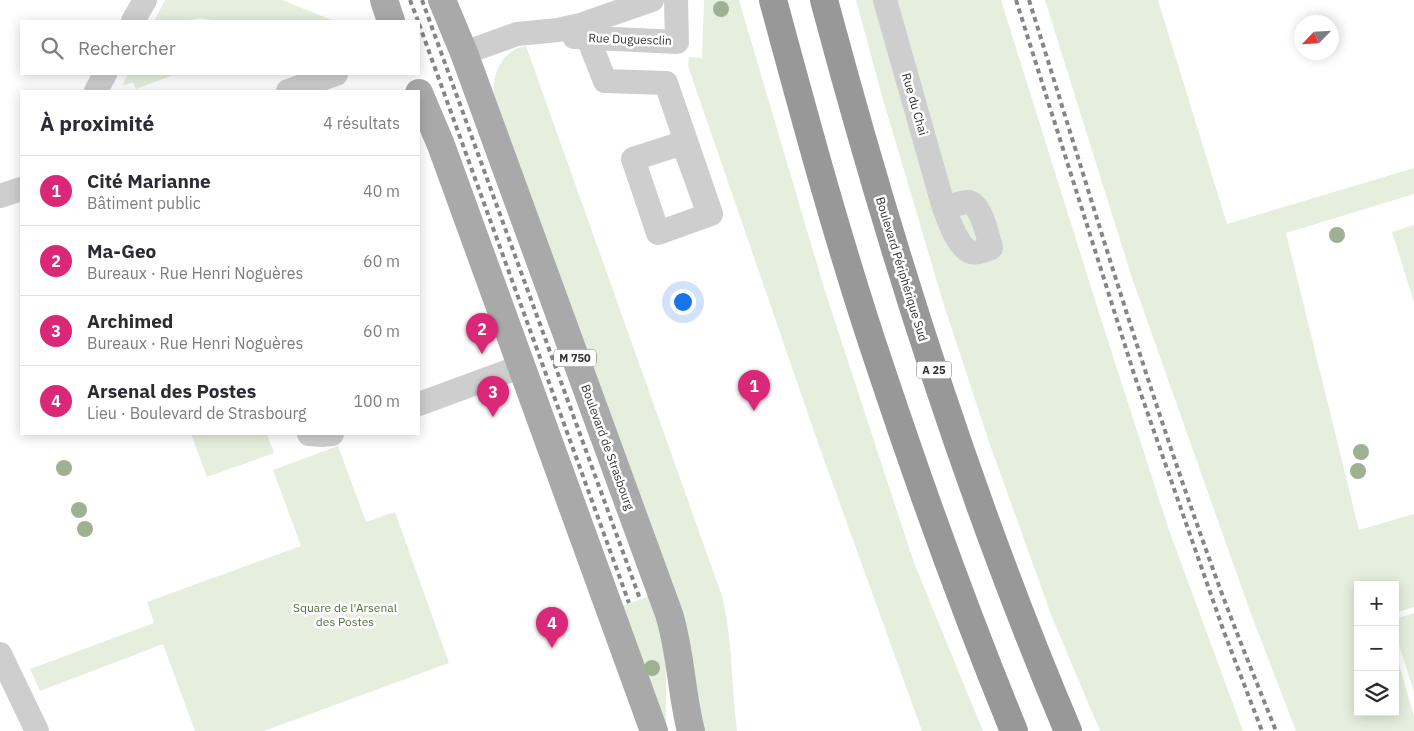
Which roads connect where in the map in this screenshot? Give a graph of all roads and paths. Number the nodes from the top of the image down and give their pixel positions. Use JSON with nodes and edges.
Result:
{"nodes":[{"id":1,"x":144,"y":0,"type":"edge"},
{"id":2,"x":384,"y":0,"type":"edge"},
{"id":3,"x":442,"y":0,"type":"edge"},
{"id":4,"x":652,"y":0,"type":"edge"},
{"id":5,"x":676,"y":0,"type":"edge"},
{"id":6,"x":773,"y":0,"type":"edge"},
{"id":7,"x":824,"y":0,"type":"edge"},
{"id":8,"x":885,"y":0,"type":"edge"},
{"id":9,"x":134,"y":20,"type":"edge"},
{"id":10,"x":391,"y":20,"type":"edge"},
{"id":11,"x":543,"y":32,"type":"junction"},
{"id":12,"x":588,"y":38,"type":"junction"},
{"id":13,"x":464,"y":53,"type":"junction"},
{"id":14,"x":104,"y":75,"type":"edge"},
{"id":15,"x":333,"y":75,"type":"edge"},
{"id":16,"x":410,"y":75,"type":"edge"},
{"id":17,"x":97,"y":90,"type":"edge"},
{"id":18,"x":291,"y":90,"type":"edge"},
{"id":19,"x":417,"y":90,"type":"edge"},
{"id":20,"x":420,"y":97,"type":"edge"},
{"id":21,"x":20,"y":189,"type":"edge"},
{"id":22,"x":0,"y":196,"type":"edge"},
{"id":23,"x":944,"y":208,"type":"dead end"},
{"id":24,"x":706,"y":209,"type":"dead end"},
{"id":25,"x":522,"y":366,"type":"junction"},
{"id":26,"x":420,"y":404,"type":"edge"},
{"id":27,"x":0,"y":654,"type":"edge"},
{"id":28,"x":679,"y":664,"type":"junction"},
{"id":29,"x":37,"y":731,"type":"edge"},
{"id":30,"x":654,"y":731,"type":"edge"},
{"id":31,"x":674,"y":731,"type":"edge"},
{"id":32,"x":691,"y":731,"type":"edge"},
{"id":33,"x":1014,"y":731,"type":"edge"},
{"id":34,"x":1068,"y":731,"type":"edge"}],
"edges":[{"from":1,"to":9,"type":"street"},
{"from":2,"to":10,"type":"main road"},
{"from":3,"to":13,"type":"main road","name":"Boulevard de Strasbourg","number":"M 750"},
{"from":4,"to":11,"type":"street","name":"Rue Duguesclin"},
{"from":5,"to":12,"type":"street","name":"Rue Duguesclin"},
{"from":6,"to":33,"type":"highway"},
{"from":7,"to":34,"type":"highway","name":"Boulevard Périphérique Sud","number":"A 25"},
{"from":8,"to":23,"type":"street","name":"Rue du Chai"},
{"from":11,"to":12,"type":"street","name":"Rue Duguesclin"},
{"from":11,"to":13,"type":"street","name":"Rue Duguesclin"},
{"from":12,"to":24,"type":"street"},
{"from":13,"to":28,"type":"main road","name":"Boulevard de Strasbourg","number":"M 750"},
{"from":14,"to":17,"type":"street"},
{"from":15,"to":18,"type":"street"},
{"from":16,"to":19,"type":"main road"},
{"from":20,"to":25,"type":"main road"},
{"from":21,"to":22,"type":"street"},
{"from":25,"to":26,"type":"street"},
{"from":25,"to":30,"type":"main road"},
{"from":27,"to":29,"type":"street"},
{"from":28,"to":31,"type":"main road"},
{"from":28,"to":32,"type":"main road","name":"Boulevard de Strasbourg","number":"M 750"}]}
